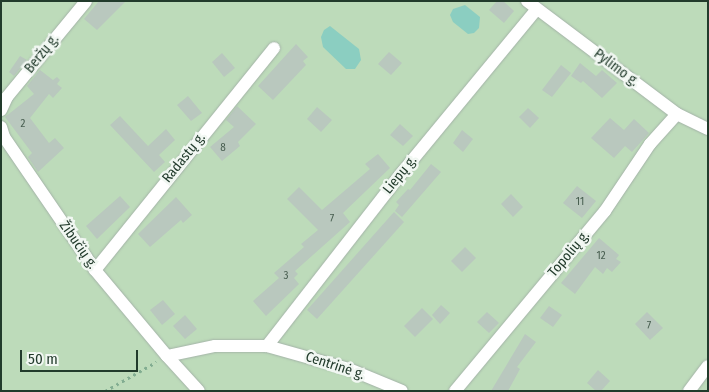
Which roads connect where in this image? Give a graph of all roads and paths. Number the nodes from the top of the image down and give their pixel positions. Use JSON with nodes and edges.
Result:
{"nodes":[{"id":1,"x":86,"y":1,"type":"edge"},
{"id":2,"x":532,"y":5,"type":"edge"},
{"id":3,"x":274,"y":48,"type":"dead end"},
{"id":4,"x":1,"y":110,"type":"edge"},
{"id":5,"x":677,"y":114,"type":"junction"},
{"id":6,"x":1,"y":127,"type":"edge"},
{"id":7,"x":708,"y":129,"type":"edge"},
{"id":8,"x":94,"y":270,"type":"junction"},
{"id":9,"x":267,"y":346,"type":"junction"},
{"id":10,"x":167,"y":356,"type":"junction"},
{"id":11,"x":708,"y":366,"type":"edge"},
{"id":12,"x":105,"y":391,"type":"edge"},
{"id":13,"x":199,"y":391,"type":"edge"},
{"id":14,"x":402,"y":391,"type":"edge"},
{"id":15,"x":455,"y":391,"type":"edge"},
{"id":16,"x":689,"y":391,"type":"edge"}],
"edges":[{"from":1,"to":4,"type":"street","name":"Beržų g."},
{"from":2,"to":5,"type":"street","name":"Pylimo g."},
{"from":2,"to":9,"type":"street","name":"Liepų g."},
{"from":3,"to":8,"type":"street","name":"Radastų g."},
{"from":5,"to":7,"type":"street","name":"Pylimo g."},
{"from":5,"to":15,"type":"street","name":"Topolių g."},
{"from":6,"to":8,"type":"street","name":"Žibučių g."},
{"from":8,"to":10,"type":"street","name":"Žibučių g."},
{"from":9,"to":10,"type":"street"},
{"from":9,"to":14,"type":"street","name":"Centrinė g."},
{"from":10,"to":12,"type":"path"},
{"from":10,"to":13,"type":"street","name":"Žibučių g."},
{"from":11,"to":16,"type":"street"}]}
